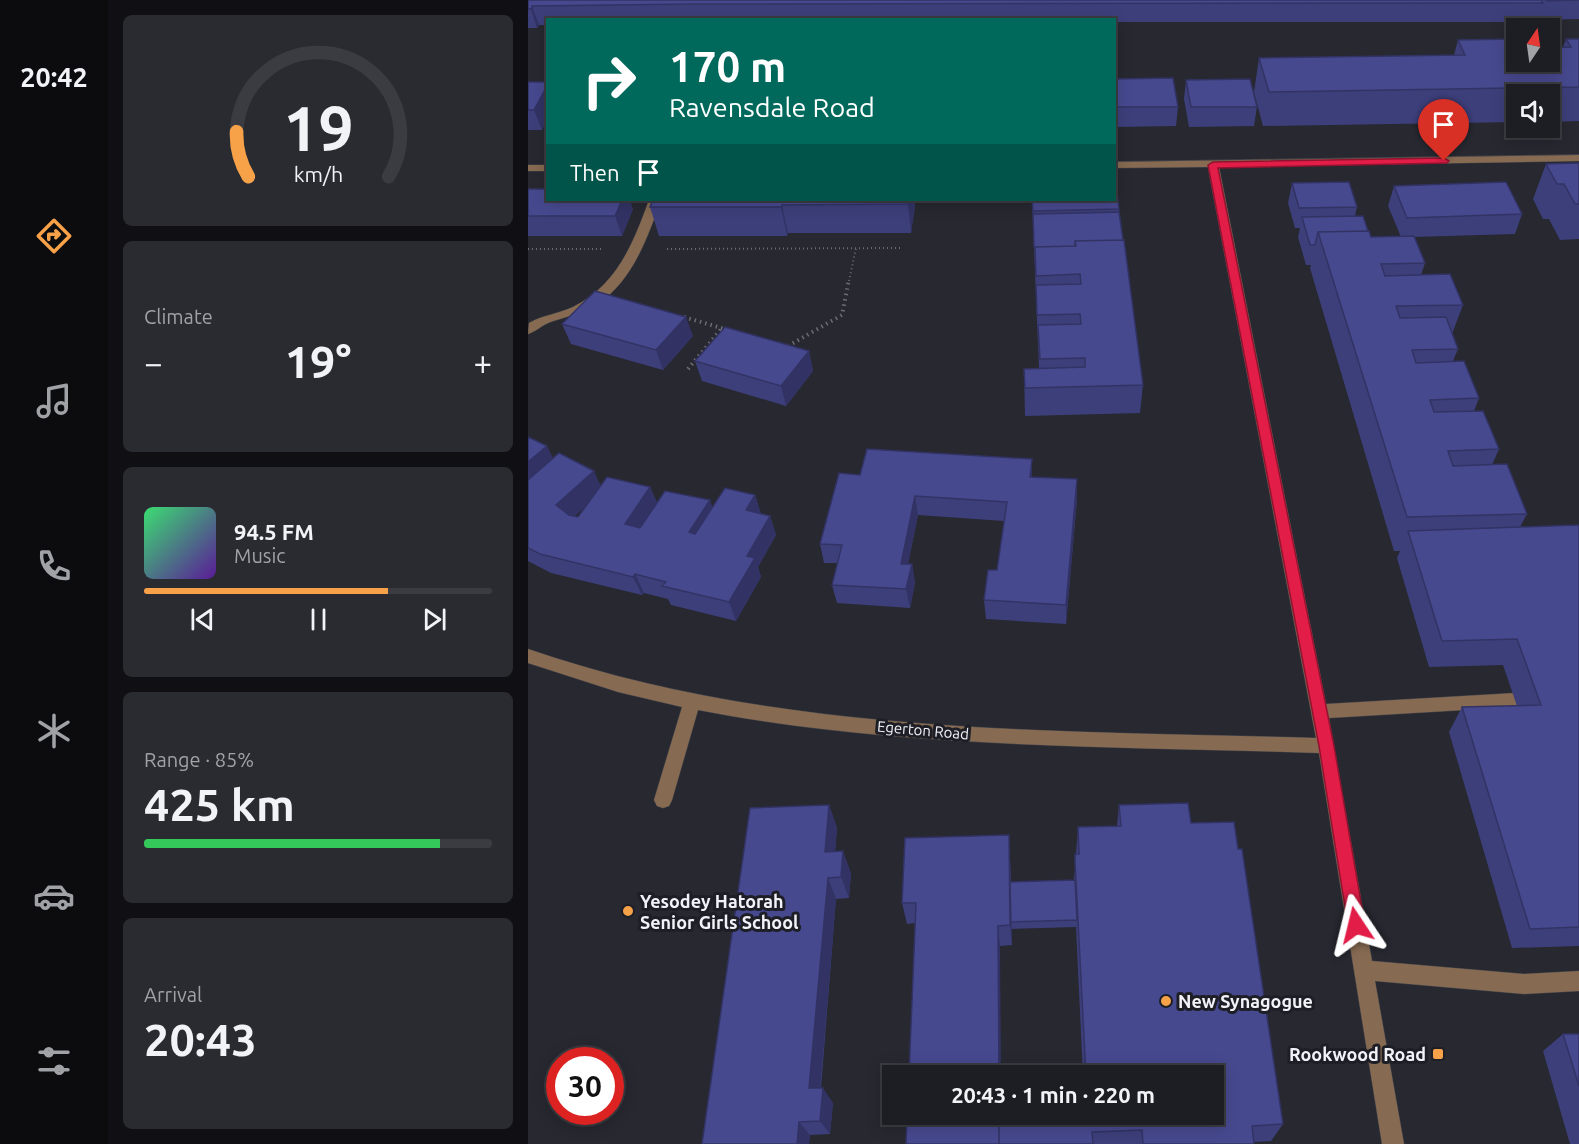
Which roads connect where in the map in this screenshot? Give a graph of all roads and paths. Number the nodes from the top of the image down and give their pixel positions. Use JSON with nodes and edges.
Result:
{"nodes":[{"id":1,"x":1579,"y":158,"type":"edge"},
{"id":2,"x":1116,"y":165,"type":"edge"},
{"id":3,"x":1213,"y":165,"type":"junction"},
{"id":4,"x":528,"y":168,"type":"edge"},
{"id":5,"x":546,"y":168,"type":"edge"},
{"id":6,"x":655,"y":201,"type":"edge"},
{"id":7,"x":856,"y":248,"type":"junction"},
{"id":8,"x":900,"y":248,"type":"dead end"},
{"id":9,"x":528,"y":249,"type":"edge"},
{"id":10,"x":637,"y":249,"type":"junction"},
{"id":11,"x":679,"y":316,"type":"edge"},
{"id":12,"x":722,"y":328,"type":"junction"},
{"id":13,"x":528,"y":330,"type":"edge"},
{"id":14,"x":734,"y":331,"type":"edge"},
{"id":15,"x":778,"y":344,"type":"edge"},
{"id":16,"x":688,"y":369,"type":"dead end"},
{"id":17,"x":528,"y":656,"type":"edge"},
{"id":18,"x":1515,"y":700,"type":"dead end"},
{"id":19,"x":692,"y":701,"type":"junction"},
{"id":20,"x":1320,"y":711,"type":"junction"},
{"id":21,"x":1326,"y":746,"type":"junction"},
{"id":22,"x":663,"y":800,"type":"dead end"},
{"id":23,"x":1364,"y":970,"type":"junction"},
{"id":24,"x":1579,"y":981,"type":"edge"},
{"id":25,"x":1393,"y":1144,"type":"edge"}],
"edges":[{"from":1,"to":3,"type":"street"},
{"from":2,"to":3,"type":"street"},
{"from":3,"to":20,"type":"street"},
{"from":4,"to":5,"type":"street"},
{"from":6,"to":10,"type":"street"},
{"from":7,"to":8,"type":"path"},
{"from":7,"to":10,"type":"path"},
{"from":7,"to":15,"type":"path"},
{"from":9,"to":10,"type":"path"},
{"from":10,"to":13,"type":"street"},
{"from":11,"to":12,"type":"path"},
{"from":12,"to":14,"type":"path"},
{"from":12,"to":16,"type":"path"},
{"from":17,"to":19,"type":"street","name":"Egerton Road"},
{"from":18,"to":20,"type":"street"},
{"from":19,"to":21,"type":"street","name":"Egerton Road"},
{"from":19,"to":22,"type":"street"},
{"from":20,"to":21,"type":"street"},
{"from":21,"to":23,"type":"street"},
{"from":23,"to":24,"type":"street"},
{"from":23,"to":25,"type":"street"}]}
